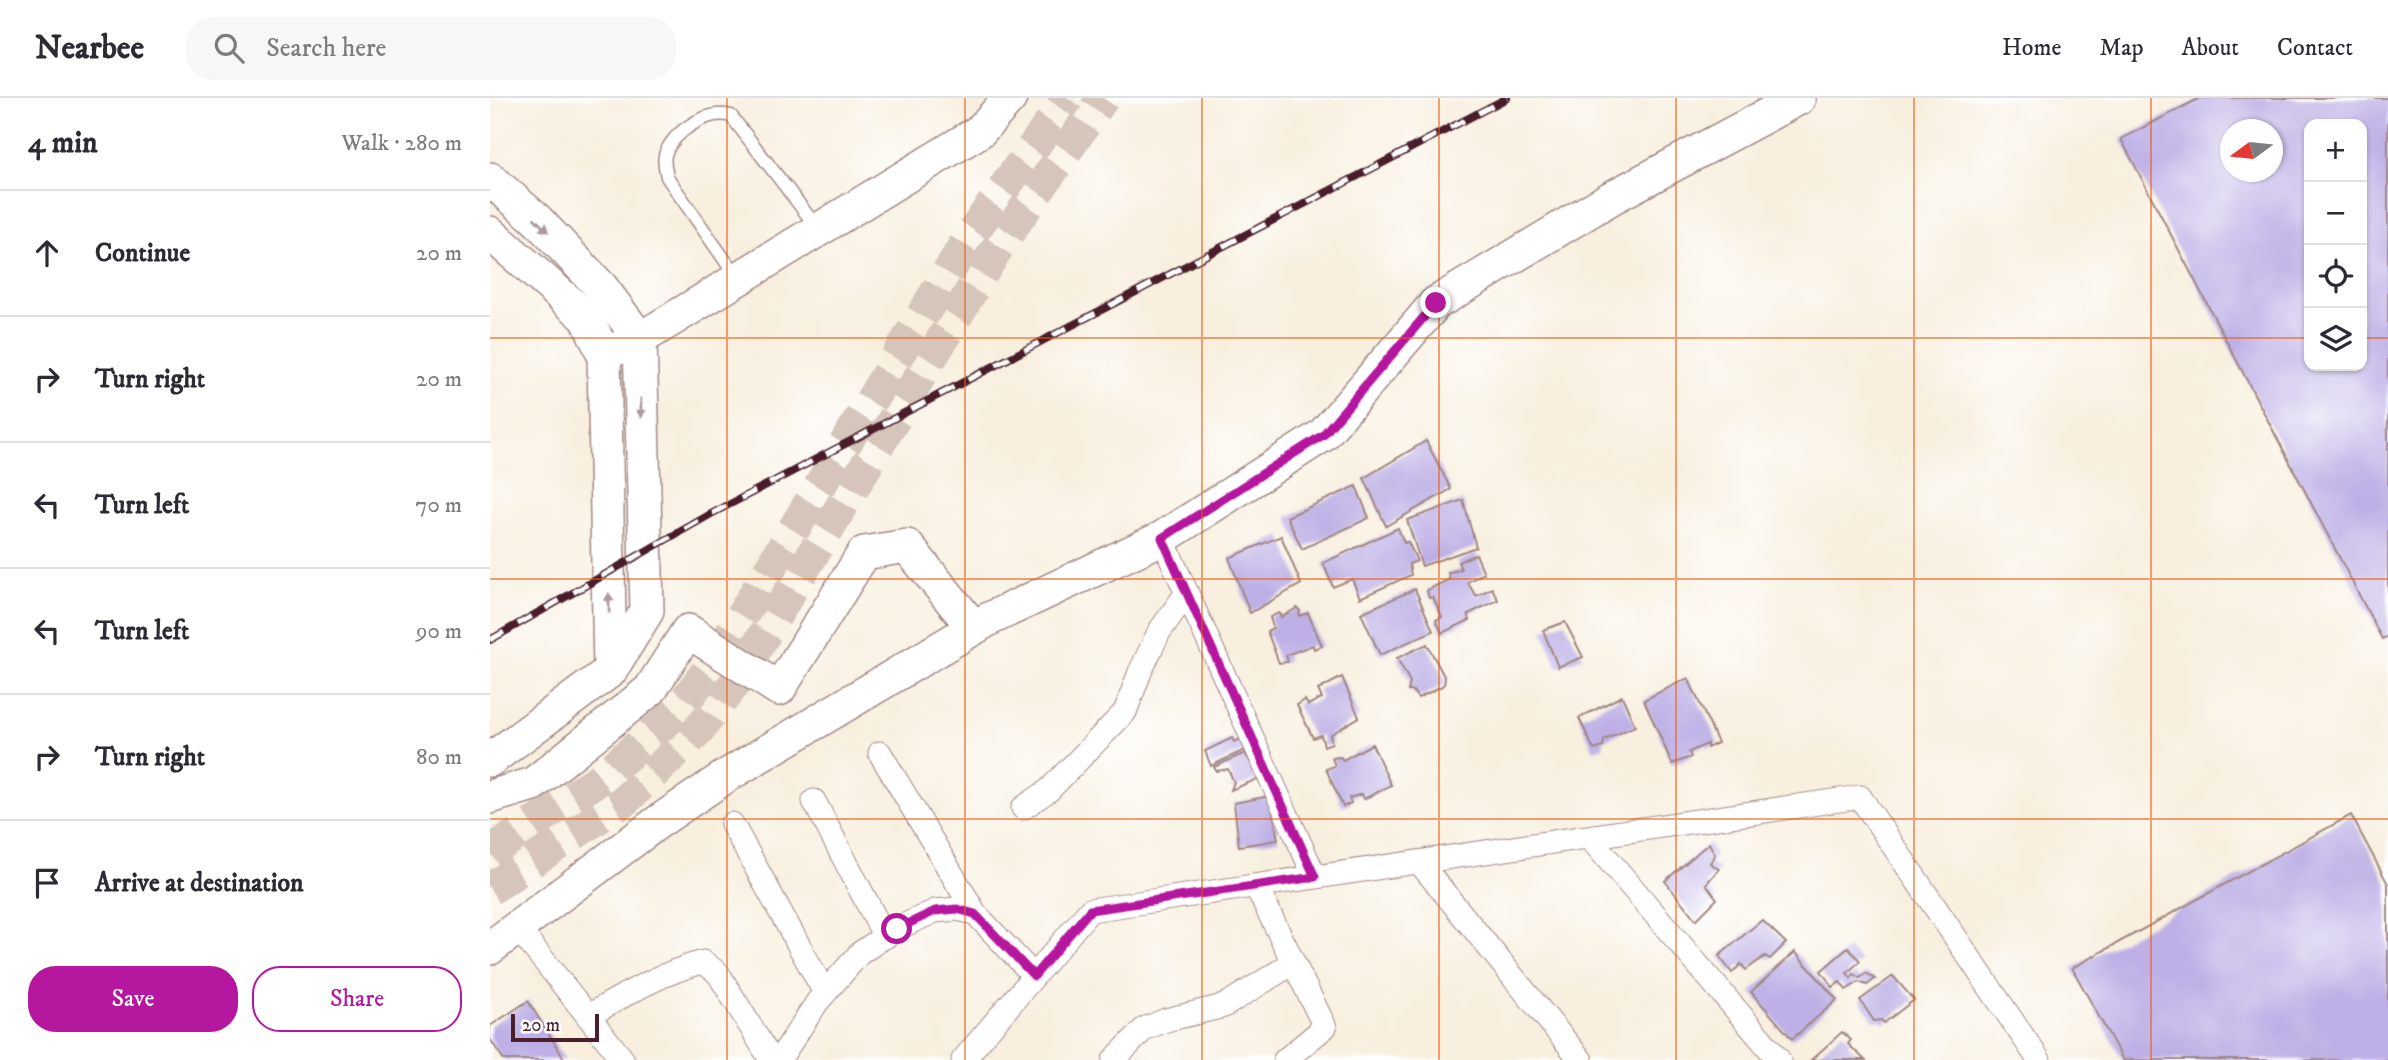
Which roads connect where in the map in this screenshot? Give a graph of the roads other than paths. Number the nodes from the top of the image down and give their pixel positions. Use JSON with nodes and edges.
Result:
{"nodes":[{"id":1,"x":1010,"y":98,"type":"edge"},
{"id":2,"x":1799,"y":98,"type":"edge"},
{"id":3,"x":490,"y":179,"type":"edge"},
{"id":4,"x":819,"y":230,"type":"junction"},
{"id":5,"x":490,"y":233,"type":"edge"},
{"id":6,"x":738,"y":279,"type":"junction"},
{"id":7,"x":640,"y":339,"type":"junction"},
{"id":8,"x":604,"y":355,"type":"junction"},
{"id":9,"x":1162,"y":538,"type":"junction"},
{"id":10,"x":1186,"y":594,"type":"junction"},
{"id":11,"x":974,"y":628,"type":"junction"},
{"id":12,"x":610,"y":671,"type":"junction"},
{"id":13,"x":880,"y":753,"type":"dead end"},
{"id":14,"x":490,"y":760,"type":"edge"},
{"id":15,"x":490,"y":797,"type":"edge"},
{"id":16,"x":814,"y":801,"type":"dead end"},
{"id":17,"x":1023,"y":808,"type":"dead end"},
{"id":18,"x":732,"y":824,"type":"dead end"},
{"id":19,"x":1589,"y":837,"type":"junction"},
{"id":20,"x":1419,"y":862,"type":"junction"},
{"id":21,"x":1315,"y":877,"type":"junction"},
{"id":22,"x":1256,"y":886,"type":"junction"},
{"id":23,"x":975,"y":914,"type":"junction"},
{"id":24,"x":517,"y":927,"type":"junction"},
{"id":25,"x":885,"y":937,"type":"junction"},
{"id":26,"x":490,"y":948,"type":"edge"},
{"id":27,"x":1293,"y":963,"type":"junction"},
{"id":28,"x":1034,"y":976,"type":"junction"},
{"id":29,"x":825,"y":993,"type":"junction"},
{"id":30,"x":588,"y":1016,"type":"junction"},
{"id":31,"x":623,"y":1060,"type":"edge"},
{"id":32,"x":771,"y":1060,"type":"edge"},
{"id":33,"x":779,"y":1060,"type":"edge"},
{"id":34,"x":963,"y":1060,"type":"edge"},
{"id":35,"x":1114,"y":1060,"type":"edge"},
{"id":36,"x":1285,"y":1060,"type":"edge"},
{"id":37,"x":1581,"y":1060,"type":"edge"},
{"id":38,"x":1779,"y":1060,"type":"edge"},
{"id":39,"x":2039,"y":1060,"type":"edge"}],
"edges":[{"from":1,"to":4,"type":"street"},
{"from":2,"to":9,"type":"street"},
{"from":3,"to":7,"type":"street","one_way":true},
{"from":4,"to":6,"type":"street"},
{"from":4,"to":6,"type":"lane"},
{"from":5,"to":8,"type":"street"},
{"from":6,"to":7,"type":"street"},
{"from":7,"to":8,"type":"street"},
{"from":7,"to":12,"type":"street","one_way":true},
{"from":12,"to":8,"type":"street","one_way":true},
{"from":9,"to":10,"type":"street"},
{"from":9,"to":11,"type":"street"},
{"from":10,"to":17,"type":"street"},
{"from":10,"to":21,"type":"street"},
{"from":11,"to":15,"type":"street"},
{"from":11,"to":24,"type":"street"},
{"from":12,"to":14,"type":"street"},
{"from":13,"to":23,"type":"street"},
{"from":16,"to":25,"type":"street"},
{"from":18,"to":29,"type":"street"},
{"from":19,"to":20,"type":"street"},
{"from":19,"to":38,"type":"street"},
{"from":19,"to":39,"type":"street"},
{"from":20,"to":21,"type":"street"},
{"from":20,"to":37,"type":"street"},
{"from":21,"to":22,"type":"street"},
{"from":22,"to":27,"type":"street"},
{"from":22,"to":28,"type":"street"},
{"from":23,"to":25,"type":"street"},
{"from":23,"to":28,"type":"street"},
{"from":24,"to":26,"type":"street"},
{"from":24,"to":30,"type":"street"},
{"from":25,"to":29,"type":"street"},
{"from":27,"to":35,"type":"street"},
{"from":27,"to":36,"type":"street"},
{"from":28,"to":34,"type":"street"},
{"from":29,"to":33,"type":"street"},
{"from":30,"to":31,"type":"street"},
{"from":30,"to":32,"type":"street"}]}
